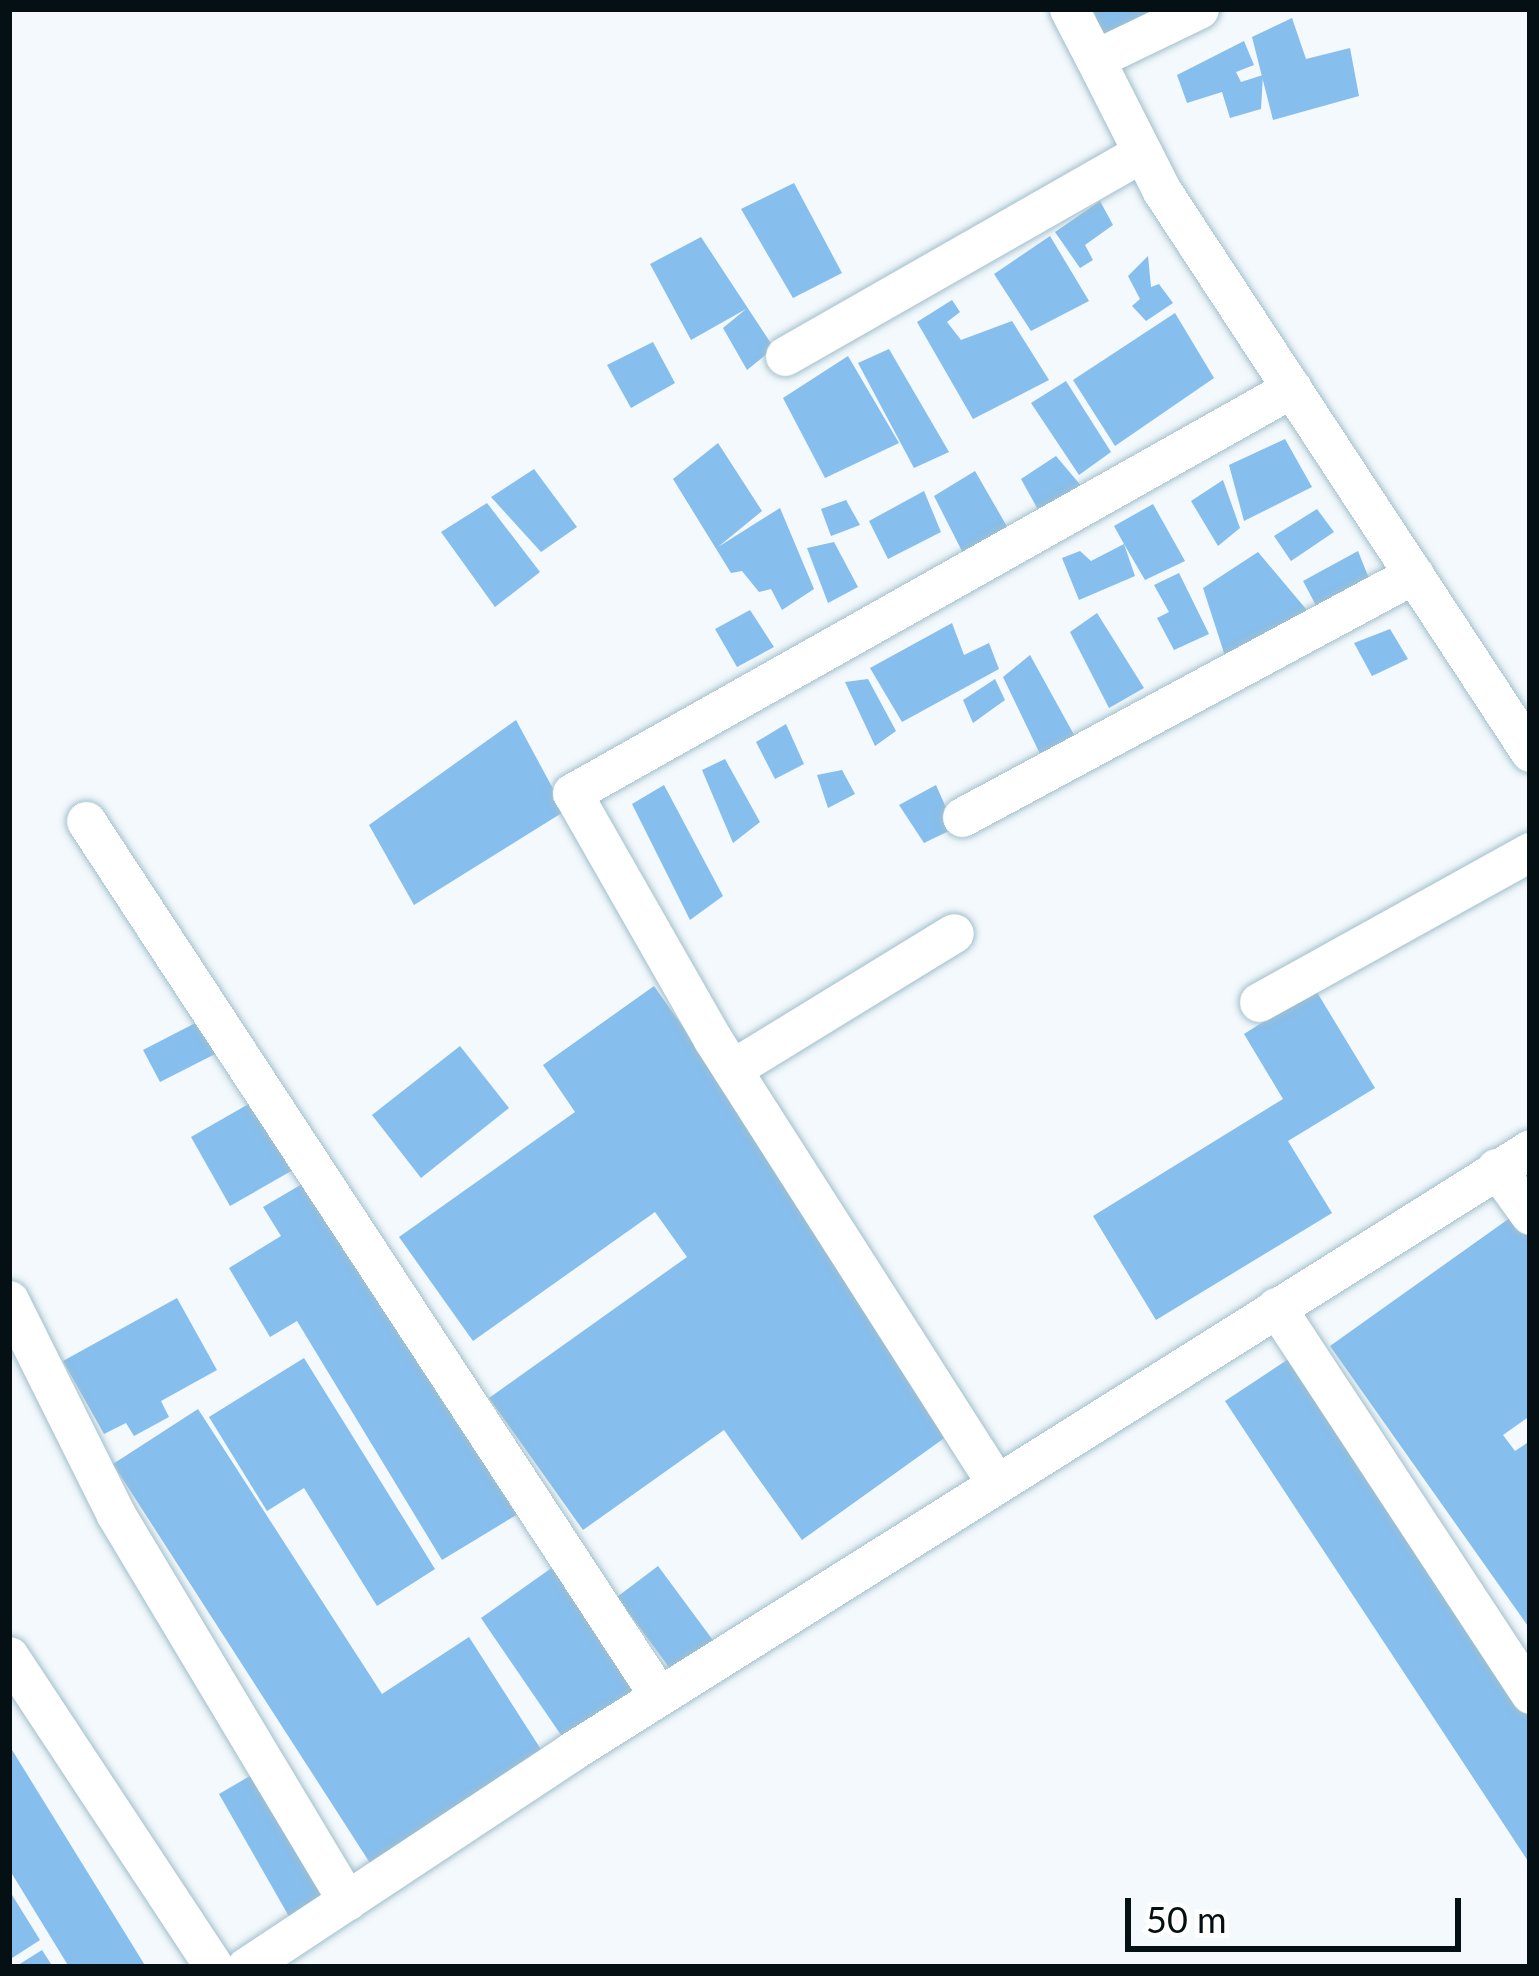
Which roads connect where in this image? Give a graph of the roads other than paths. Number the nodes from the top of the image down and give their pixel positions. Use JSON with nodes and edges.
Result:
{"nodes":[{"id":1,"x":1069,"y":9,"type":"edge"},
{"id":2,"x":1199,"y":9,"type":"edge"},
{"id":3,"x":1094,"y":59,"type":"junction"},
{"id":4,"x":1142,"y":152,"type":"junction"},
{"id":5,"x":785,"y":356,"type":"dead end"},
{"id":6,"x":1292,"y":388,"type":"junction"},
{"id":7,"x":1414,"y":574,"type":"junction"},
{"id":8,"x":1530,"y":752,"type":"edge"},
{"id":9,"x":962,"y":817,"type":"dead end"},
{"id":10,"x":86,"y":821,"type":"dead end"},
{"id":11,"x":1530,"y":852,"type":"edge"},
{"id":12,"x":954,"y":933,"type":"dead end"},
{"id":13,"x":1259,"y":1002,"type":"dead end"},
{"id":14,"x":732,"y":1070,"type":"junction"},
{"id":15,"x":1513,"y":1159,"type":"edge"},
{"id":16,"x":1530,"y":1215,"type":"edge"},
{"id":17,"x":9,"y":1300,"type":"edge"},
{"id":18,"x":1276,"y":1307,"type":"junction"},
{"id":19,"x":996,"y":1483,"type":"junction"},
{"id":20,"x":9,"y":1656,"type":"edge"},
{"id":21,"x":1530,"y":1694,"type":"edge"},
{"id":22,"x":658,"y":1696,"type":"junction"},
{"id":23,"x":347,"y":1900,"type":"junction"},
{"id":24,"x":214,"y":1967,"type":"edge"},
{"id":25,"x":246,"y":1967,"type":"edge"}],
"edges":[{"from":1,"to":3,"type":"street"},
{"from":2,"to":3,"type":"street"},
{"from":3,"to":4,"type":"street"},
{"from":4,"to":5,"type":"street"},
{"from":4,"to":6,"type":"street"},
{"from":6,"to":7,"type":"street"},
{"from":6,"to":14,"type":"street"},
{"from":7,"to":8,"type":"street"},
{"from":7,"to":9,"type":"street"},
{"from":10,"to":22,"type":"street"},
{"from":11,"to":13,"type":"street"},
{"from":12,"to":14,"type":"street"},
{"from":14,"to":19,"type":"street"},
{"from":15,"to":16,"type":"street"},
{"from":15,"to":18,"type":"street"},
{"from":17,"to":23,"type":"street"},
{"from":18,"to":19,"type":"street"},
{"from":18,"to":21,"type":"street"},
{"from":19,"to":22,"type":"street"},
{"from":20,"to":24,"type":"street"},
{"from":22,"to":23,"type":"street"},
{"from":23,"to":25,"type":"street"}]}
